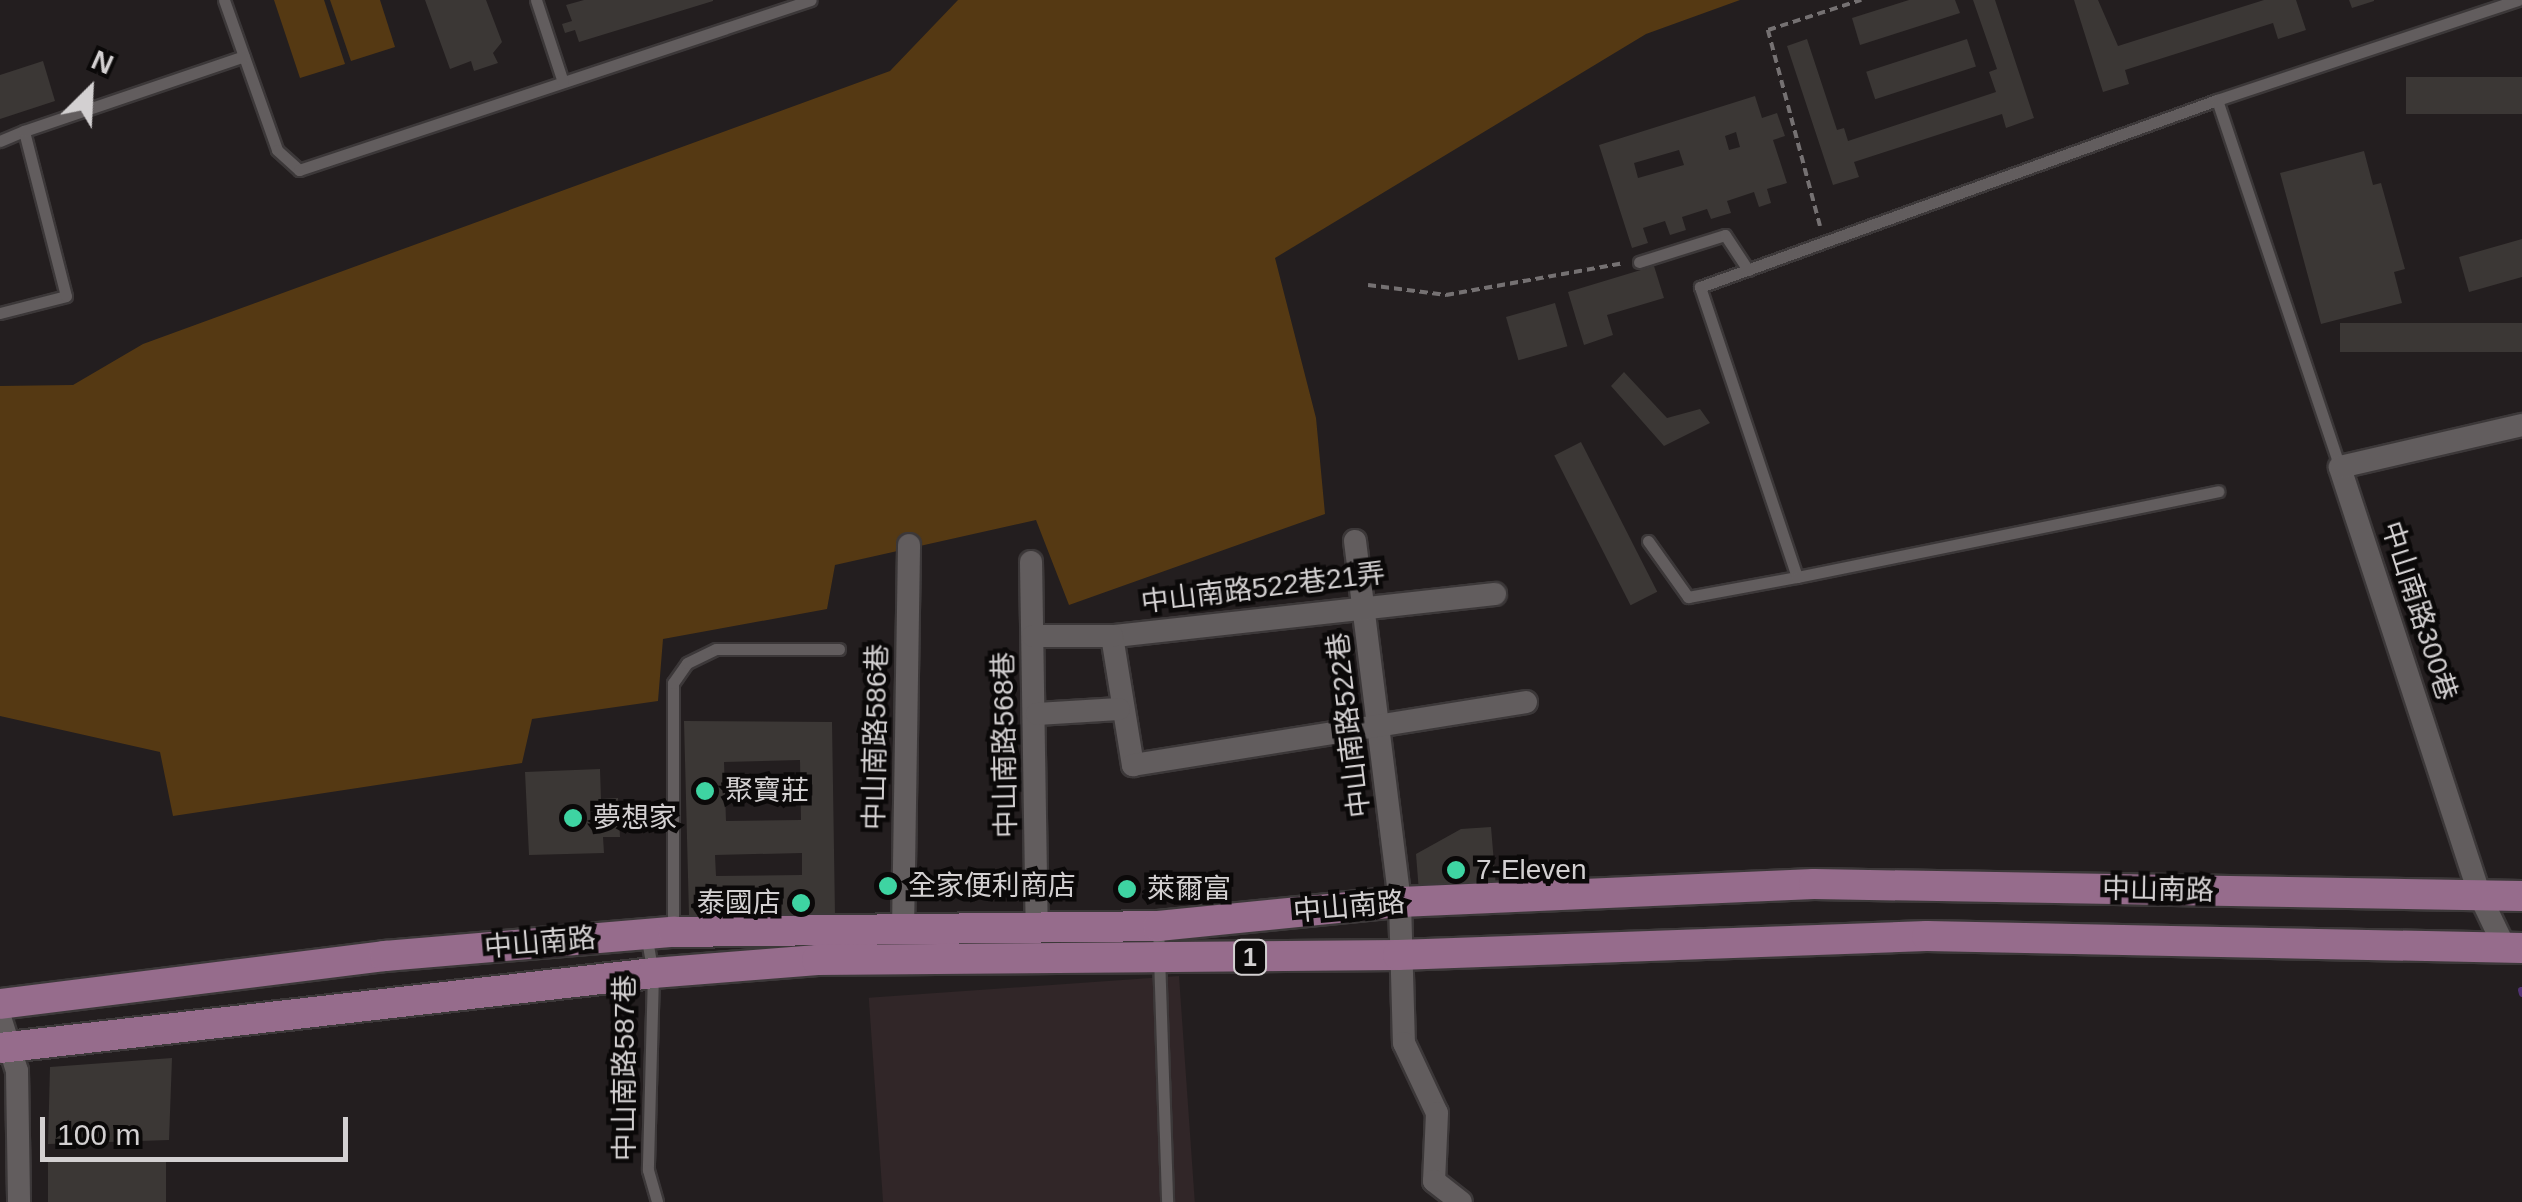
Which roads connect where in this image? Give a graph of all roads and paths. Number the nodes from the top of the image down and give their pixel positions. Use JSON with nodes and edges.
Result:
{"nodes":[{"id":1,"x":224,"y":0,"type":"edge"},
{"id":2,"x":536,"y":0,"type":"edge"},
{"id":3,"x":811,"y":0,"type":"edge"},
{"id":4,"x":1860,"y":0,"type":"edge"},
{"id":5,"x":2518,"y":0,"type":"edge"},
{"id":6,"x":244,"y":56,"type":"junction"},
{"id":7,"x":563,"y":82,"type":"junction"},
{"id":8,"x":2216,"y":100,"type":"junction"},
{"id":9,"x":24,"y":131,"type":"junction"},
{"id":10,"x":0,"y":141,"type":"edge"},
{"id":11,"x":1824,"y":242,"type":"junction"},
{"id":12,"x":1639,"y":262,"type":"joint"},
{"id":13,"x":1748,"y":270,"type":"junction"},
{"id":14,"x":1368,"y":285,"type":"dead end"},
{"id":15,"x":0,"y":314,"type":"edge"},
{"id":16,"x":2522,"y":424,"type":"edge"},
{"id":17,"x":2340,"y":467,"type":"junction"},
{"id":18,"x":2218,"y":492,"type":"dead end"},
{"id":19,"x":1648,"y":540,"type":"dead end"},
{"id":20,"x":1355,"y":542,"type":"dead end"},
{"id":21,"x":909,"y":546,"type":"dead end"},
{"id":22,"x":1031,"y":562,"type":"dead end"},
{"id":23,"x":1798,"y":577,"type":"junction"},
{"id":24,"x":1495,"y":594,"type":"dead end"},
{"id":25,"x":1364,"y":605,"type":"junction"},
{"id":26,"x":1034,"y":636,"type":"junction"},
{"id":27,"x":1112,"y":636,"type":"junction"},
{"id":28,"x":839,"y":649,"type":"dead end"},
{"id":29,"x":1526,"y":702,"type":"dead end"},
{"id":30,"x":1119,"y":710,"type":"junction"},
{"id":31,"x":1037,"y":714,"type":"junction"},
{"id":32,"x":1381,"y":728,"type":"junction"},
{"id":33,"x":2480,"y":896,"type":"junction"},
{"id":34,"x":2522,"y":896,"type":"edge"},
{"id":35,"x":1400,"y":902,"type":"junction"},
{"id":36,"x":1158,"y":926,"type":"junction"},
{"id":37,"x":1037,"y":928,"type":"junction"},
{"id":38,"x":904,"y":930,"type":"junction"},
{"id":39,"x":659,"y":933,"type":"junction"},
{"id":40,"x":2513,"y":948,"type":"edge"},
{"id":41,"x":1398,"y":955,"type":"junction"},
{"id":42,"x":1156,"y":958,"type":"junction"},
{"id":43,"x":653,"y":972,"type":"junction"},
{"id":44,"x":0,"y":1004,"type":"edge"},
{"id":45,"x":0,"y":1017,"type":"edge"},
{"id":46,"x":6,"y":1048,"type":"edge"},
{"id":47,"x":18,"y":1202,"type":"edge"},
{"id":48,"x":656,"y":1202,"type":"edge"},
{"id":49,"x":1167,"y":1202,"type":"edge"},
{"id":50,"x":1460,"y":1202,"type":"edge"}],
"edges":[{"from":1,"to":6,"type":"lane"},
{"from":2,"to":7,"type":"lane"},
{"from":3,"to":7,"type":"lane"},
{"from":4,"to":11,"type":"path"},
{"from":5,"to":8,"type":"lane"},
{"from":6,"to":7,"type":"lane"},
{"from":6,"to":9,"type":"lane"},
{"from":8,"to":11,"type":"lane"},
{"from":8,"to":17,"type":"lane"},
{"from":9,"to":10,"type":"lane"},
{"from":9,"to":15,"type":"lane"},
{"from":11,"to":13,"type":"lane"},
{"from":12,"to":13,"type":"lane"},
{"from":12,"to":14,"type":"path"},
{"from":13,"to":23,"type":"lane"},
{"from":16,"to":17,"type":"street"},
{"from":17,"to":33,"type":"street","name":"中山南路300巷"},
{"from":18,"to":23,"type":"lane"},
{"from":19,"to":23,"type":"lane"},
{"from":20,"to":25,"type":"street","name":"中山南路522巷"},
{"from":21,"to":38,"type":"street","name":"中山南路586巷"},
{"from":22,"to":26,"type":"street","name":"中山南路568巷"},
{"from":24,"to":25,"type":"street","name":"中山南路522巷21弄"},
{"from":25,"to":27,"type":"street","name":"中山南路522巷21弄"},
{"from":25,"to":32,"type":"street","name":"中山南路522巷"},
{"from":26,"to":27,"type":"street"},
{"from":26,"to":31,"type":"street","name":"中山南路568巷"},
{"from":27,"to":30,"type":"street","name":"中山南路522巷21弄"},
{"from":28,"to":39,"type":"lane","name":"中山南路587巷"},
{"from":29,"to":32,"type":"street"},
{"from":30,"to":31,"type":"street"},
{"from":30,"to":32,"type":"street","name":"中山南路522巷21弄"},
{"from":31,"to":37,"type":"street","name":"中山南路568巷"},
{"from":32,"to":35,"type":"street","name":"中山南路522巷"},
{"from":33,"to":34,"type":"main road","name":"中山南路","number":"1"},
{"from":33,"to":35,"type":"main road","name":"中山南路","number":"1"},
{"from":33,"to":40,"type":"street","name":"中山南路300巷"},
{"from":35,"to":36,"type":"main road","name":"中山南路","number":"1"},
{"from":35,"to":41,"type":"street","name":"中山南路522巷"},
{"from":36,"to":37,"type":"main road","name":"中山南路","number":"1"},
{"from":36,"to":42,"type":"lane"},
{"from":37,"to":38,"type":"main road","name":"中山南路","number":"1"},
{"from":38,"to":39,"type":"main road","name":"中山南路","number":"1"},
{"from":39,"to":43,"type":"lane","name":"中山南路587巷"},
{"from":39,"to":44,"type":"main road","name":"中山南路","number":"1"},
{"from":40,"to":41,"type":"main road","name":"中山南路","number":"1"},
{"from":41,"to":42,"type":"main road","name":"中山南路","number":"1"},
{"from":41,"to":50,"type":"street","name":"中山南路522巷"},
{"from":42,"to":43,"type":"main road","name":"中山南路","number":"1"},
{"from":42,"to":49,"type":"lane"},
{"from":43,"to":46,"type":"main road","name":"中山南路","number":"1"},
{"from":43,"to":48,"type":"lane","name":"中山南路587巷"},
{"from":45,"to":46,"type":"street"},
{"from":46,"to":47,"type":"street"}]}
